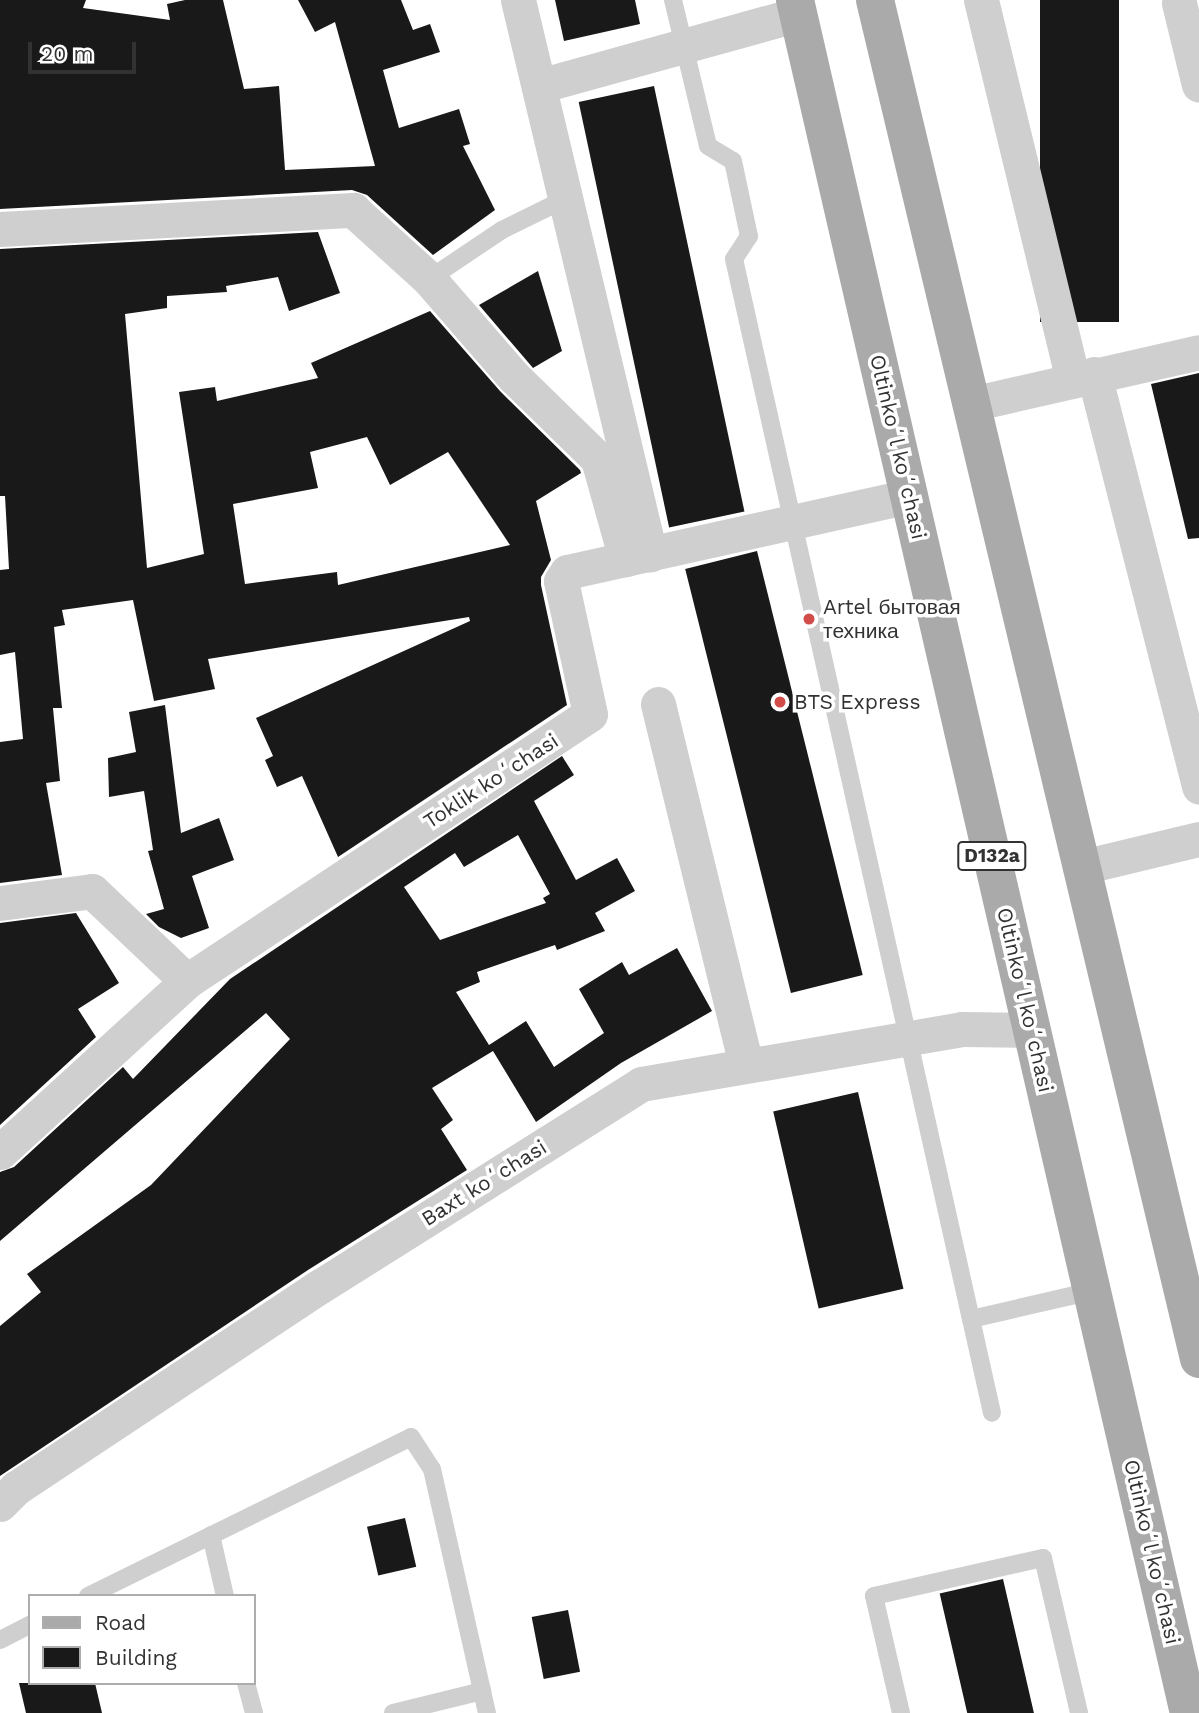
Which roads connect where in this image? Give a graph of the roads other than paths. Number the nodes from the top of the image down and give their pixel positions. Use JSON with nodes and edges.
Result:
{"nodes":[{"id":1,"x":518,"y":0,"type":"edge"},
{"id":2,"x":673,"y":0,"type":"edge"},
{"id":3,"x":875,"y":0,"type":"edge"},
{"id":4,"x":981,"y":0,"type":"edge"},
{"id":5,"x":1179,"y":3,"type":"dead end"},
{"id":6,"x":797,"y":7,"type":"edge"},
{"id":7,"x":685,"y":46,"type":"junction"},
{"id":8,"x":1199,"y":85,"type":"edge"},
{"id":9,"x":539,"y":86,"type":"junction"},
{"id":10,"x":565,"y":199,"type":"junction"},
{"id":11,"x":0,"y":229,"type":"edge"},
{"id":12,"x":429,"y":279,"type":"junction"},
{"id":13,"x":1199,"y":352,"type":"edge"},
{"id":14,"x":1083,"y":377,"type":"junction"},
{"id":15,"x":971,"y":404,"type":"junction"},
{"id":16,"x":910,"y":496,"type":"junction"},
{"id":17,"x":790,"y":523,"type":"junction"},
{"id":18,"x":638,"y":557,"type":"junction"},
{"id":19,"x":658,"y":704,"type":"dead end"},
{"id":20,"x":1199,"y":787,"type":"edge"},
{"id":21,"x":1199,"y":839,"type":"edge"},
{"id":22,"x":1082,"y":867,"type":"junction"},
{"id":23,"x":0,"y":903,"type":"edge"},
{"id":24,"x":187,"y":981,"type":"junction"},
{"id":25,"x":1032,"y":1030,"type":"junction"},
{"id":26,"x":907,"y":1039,"type":"junction"},
{"id":27,"x":746,"y":1065,"type":"junction"},
{"id":28,"x":0,"y":1152,"type":"edge"},
{"id":29,"x":1092,"y":1291,"type":"junction"},
{"id":30,"x":971,"y":1319,"type":"junction"},
{"id":31,"x":1199,"y":1359,"type":"edge"},
{"id":32,"x":992,"y":1413,"type":"dead end"},
{"id":33,"x":0,"y":1504,"type":"edge"},
{"id":34,"x":211,"y":1535,"type":"junction"},
{"id":35,"x":92,"y":1594,"type":"edge"},
{"id":36,"x":226,"y":1594,"type":"edge"},
{"id":37,"x":28,"y":1626,"type":"edge"},
{"id":38,"x":0,"y":1640,"type":"edge"},
{"id":39,"x":247,"y":1685,"type":"edge"},
{"id":40,"x":482,"y":1691,"type":"junction"},
{"id":41,"x":254,"y":1713,"type":"edge"},
{"id":42,"x":393,"y":1713,"type":"edge"},
{"id":43,"x":487,"y":1713,"type":"edge"},
{"id":44,"x":901,"y":1713,"type":"edge"},
{"id":45,"x":1079,"y":1713,"type":"edge"},
{"id":46,"x":1189,"y":1713,"type":"edge"}],
"edges":[{"from":1,"to":9,"type":"street"},
{"from":2,"to":7,"type":"lane"},
{"from":3,"to":15,"type":"main road"},
{"from":4,"to":14,"type":"street"},
{"from":5,"to":8,"type":"street"},
{"from":6,"to":7,"type":"street"},
{"from":6,"to":16,"type":"main road","name":"Oltinkoʻl koʻchasi","number":"D132a"},
{"from":7,"to":9,"type":"street"},
{"from":7,"to":17,"type":"lane"},
{"from":9,"to":10,"type":"street"},
{"from":10,"to":12,"type":"lane"},
{"from":10,"to":18,"type":"street"},
{"from":11,"to":12,"type":"street"},
{"from":12,"to":18,"type":"street"},
{"from":13,"to":14,"type":"street"},
{"from":14,"to":15,"type":"street"},
{"from":14,"to":20,"type":"street"},
{"from":15,"to":22,"type":"main road"},
{"from":16,"to":17,"type":"street","name":"Toklik koʻchasi"},
{"from":16,"to":25,"type":"main road","name":"Oltinkoʻl koʻchasi","number":"D132a"},
{"from":17,"to":18,"type":"street","name":"Toklik koʻchasi"},
{"from":17,"to":26,"type":"lane"},
{"from":18,"to":24,"type":"street","name":"Toklik koʻchasi"},
{"from":19,"to":27,"type":"street"},
{"from":21,"to":22,"type":"street"},
{"from":22,"to":31,"type":"main road"},
{"from":23,"to":24,"type":"street"},
{"from":24,"to":28,"type":"street","name":"Toklik koʻchasi"},
{"from":25,"to":26,"type":"street","name":"Baxt koʻchasi"},
{"from":25,"to":29,"type":"main road","name":"Oltinkoʻl koʻchasi","number":"D132a"},
{"from":26,"to":27,"type":"street","name":"Baxt koʻchasi"},
{"from":26,"to":30,"type":"lane"},
{"from":27,"to":33,"type":"street","name":"Baxt koʻchasi"},
{"from":29,"to":30,"type":"lane"},
{"from":29,"to":46,"type":"main road","name":"Oltinkoʻl koʻchasi","number":"D132a"},
{"from":30,"to":32,"type":"lane"},
{"from":34,"to":35,"type":"lane"},
{"from":34,"to":36,"type":"lane"},
{"from":34,"to":40,"type":"lane"},
{"from":37,"to":38,"type":"lane"},
{"from":39,"to":41,"type":"lane"},
{"from":40,"to":42,"type":"lane"},
{"from":40,"to":43,"type":"lane"},
{"from":44,"to":45,"type":"lane"}]}
